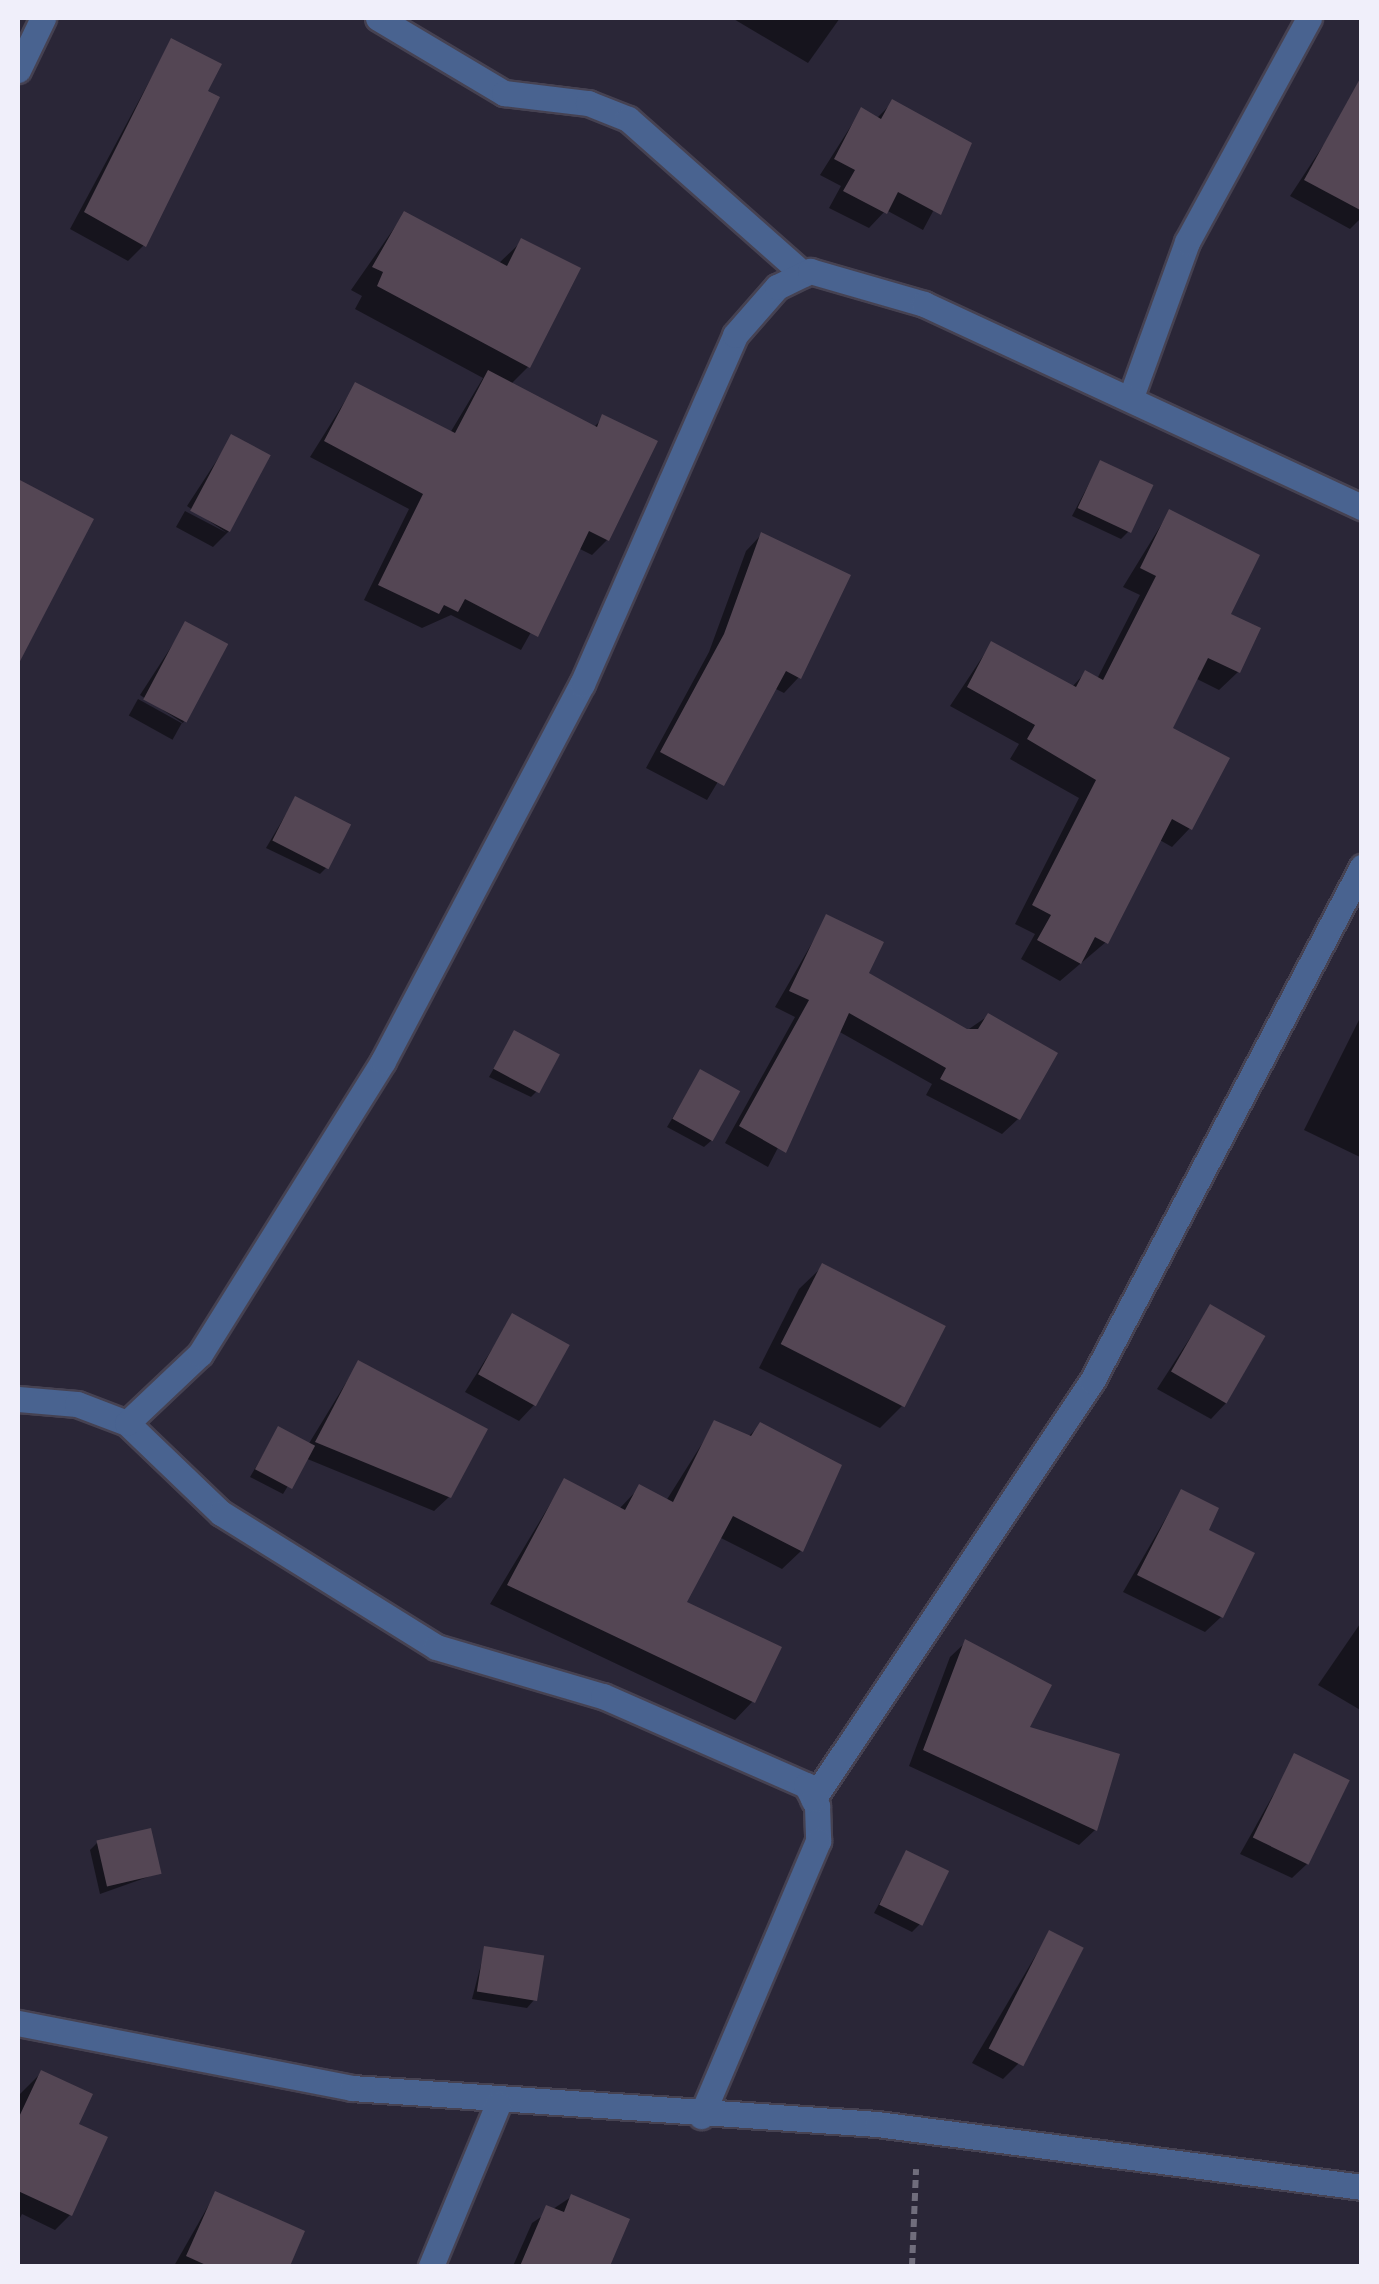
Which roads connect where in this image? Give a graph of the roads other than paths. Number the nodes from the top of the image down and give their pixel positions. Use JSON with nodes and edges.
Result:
{"nodes":[{"id":1,"x":44,"y":18,"type":"edge"},
{"id":2,"x":378,"y":18,"type":"edge"},
{"id":3,"x":1309,"y":18,"type":"edge"},
{"id":4,"x":18,"y":70,"type":"edge"},
{"id":5,"x":803,"y":274,"type":"junction"},
{"id":6,"x":1132,"y":394,"type":"junction"},
{"id":7,"x":1362,"y":507,"type":"edge"},
{"id":8,"x":1362,"y":866,"type":"edge"},
{"id":9,"x":18,"y":1399,"type":"edge"},
{"id":10,"x":127,"y":1423,"type":"junction"},
{"id":11,"x":813,"y":1798,"type":"junction"},
{"id":12,"x":18,"y":2023,"type":"edge"},
{"id":13,"x":498,"y":2104,"type":"junction"},
{"id":14,"x":701,"y":2116,"type":"junction"},
{"id":15,"x":1362,"y":2187,"type":"edge"},
{"id":16,"x":431,"y":2266,"type":"edge"}],
"edges":[{"from":1,"to":4,"type":"street"},
{"from":2,"to":5,"type":"street"},
{"from":3,"to":6,"type":"street"},
{"from":5,"to":6,"type":"street"},
{"from":5,"to":10,"type":"street"},
{"from":6,"to":7,"type":"street"},
{"from":8,"to":11,"type":"street"},
{"from":9,"to":10,"type":"street"},
{"from":10,"to":11,"type":"street"},
{"from":11,"to":14,"type":"street"},
{"from":12,"to":13,"type":"street"},
{"from":13,"to":14,"type":"street"},
{"from":13,"to":16,"type":"street"},
{"from":14,"to":15,"type":"street"}]}
